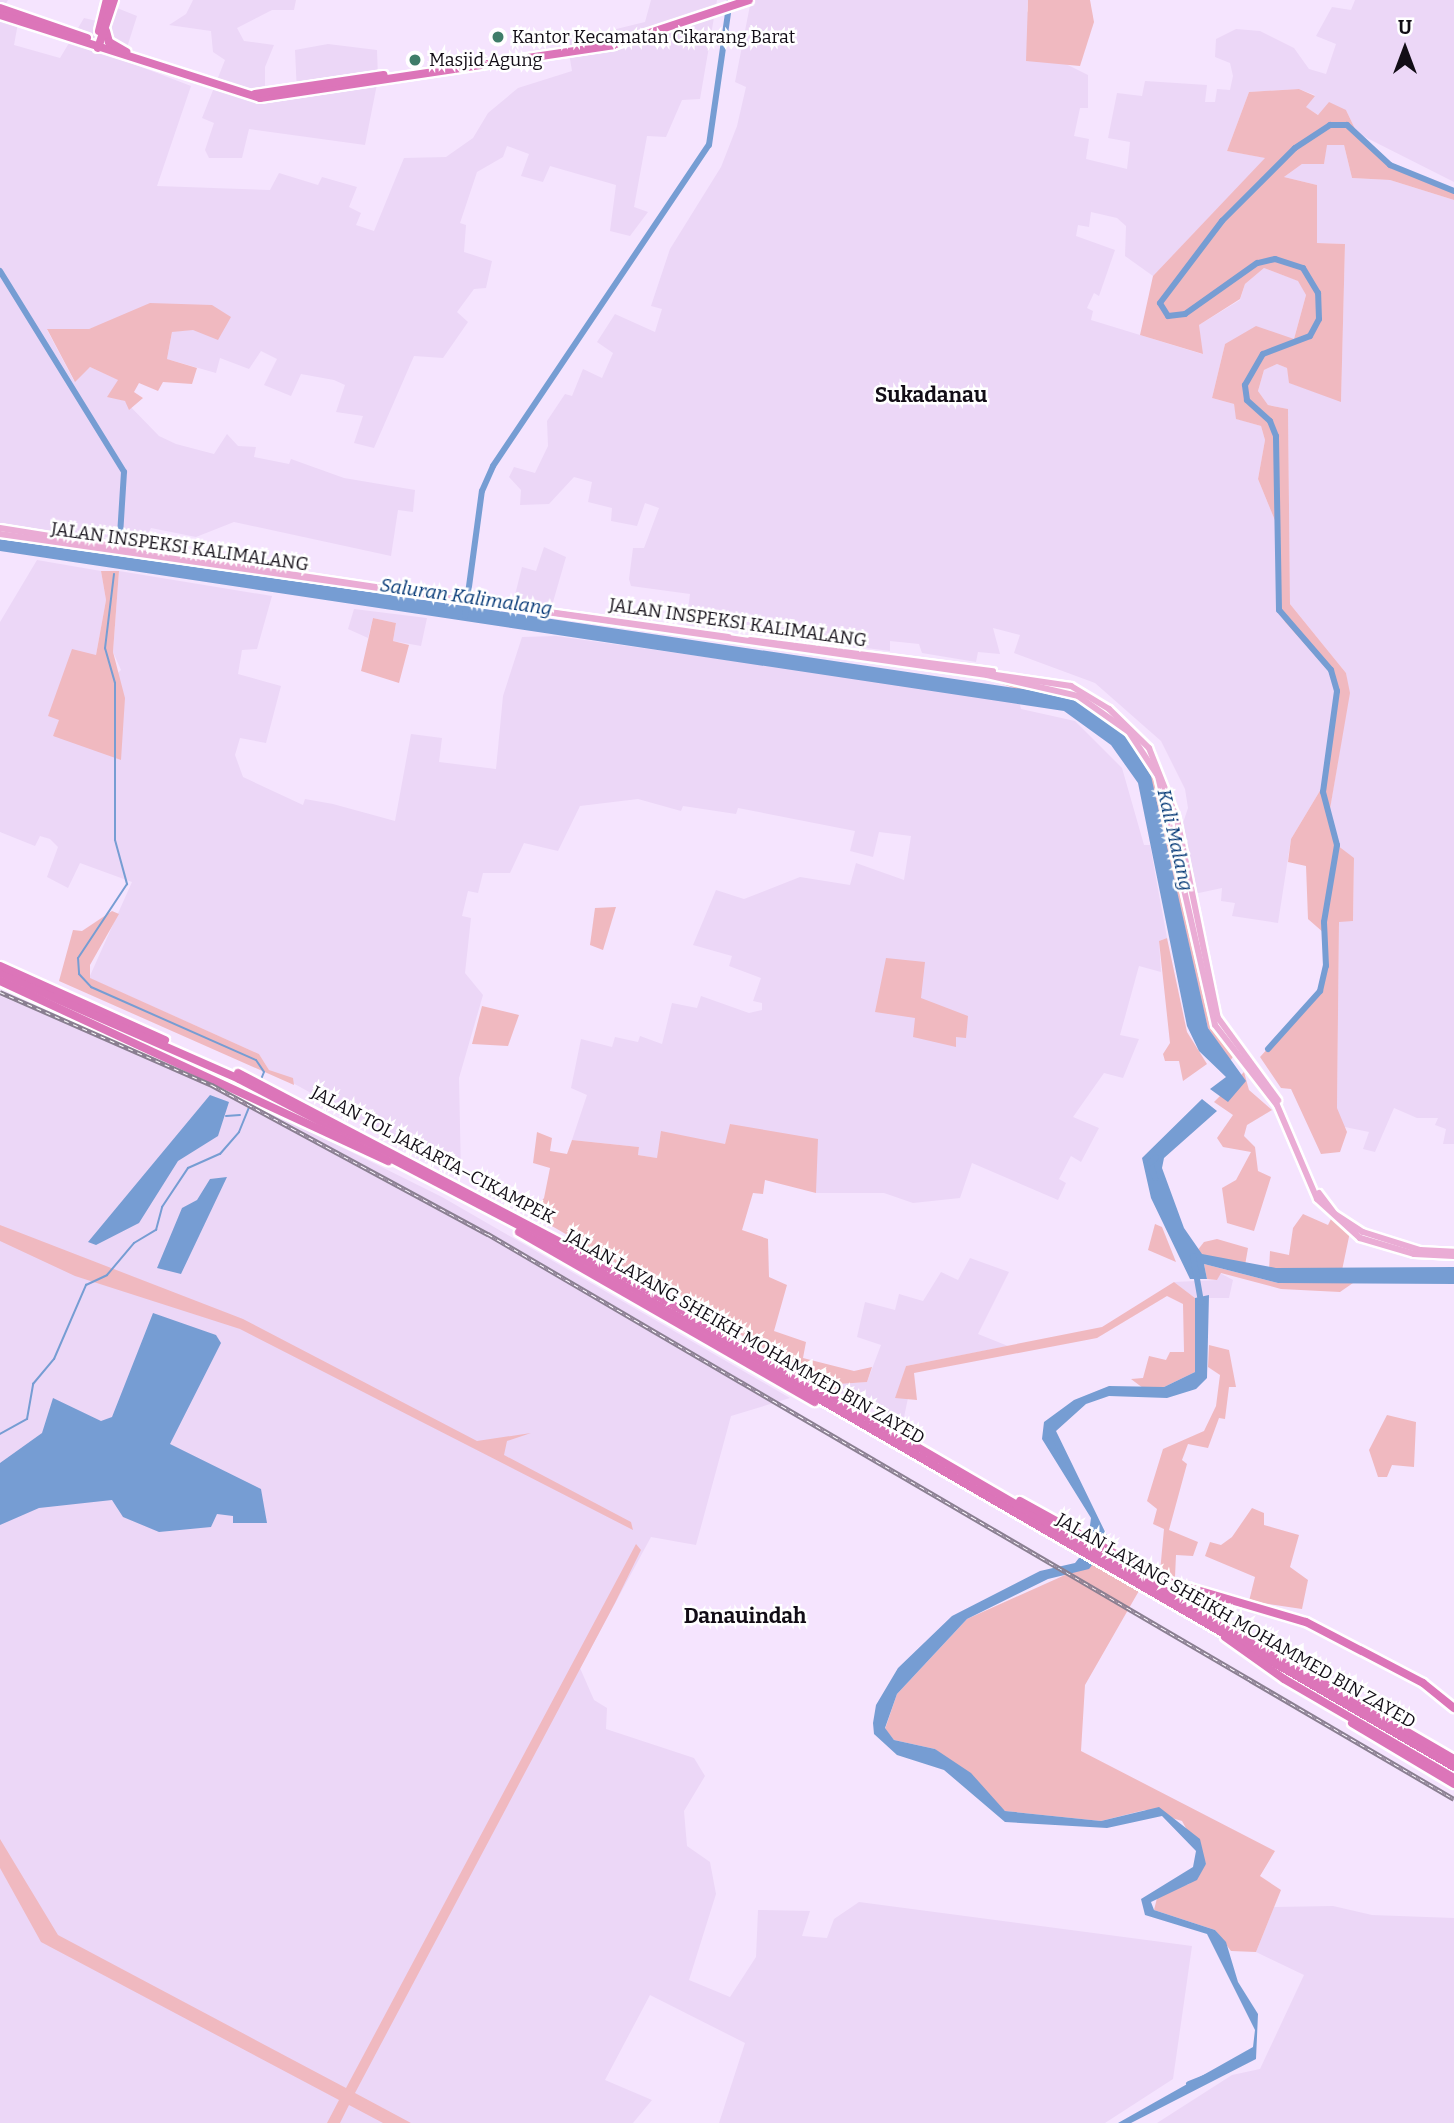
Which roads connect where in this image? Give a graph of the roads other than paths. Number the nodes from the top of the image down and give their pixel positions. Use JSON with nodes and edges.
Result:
{"nodes":[{"id":1,"x":107,"y":0,"type":"edge"},
{"id":2,"x":114,"y":0,"type":"edge"},
{"id":3,"x":748,"y":0,"type":"edge"},
{"id":4,"x":736,"y":3,"type":"edge"},
{"id":5,"x":2,"y":12,"type":"edge"},
{"id":6,"x":105,"y":20,"type":"junction"},
{"id":7,"x":66,"y":31,"type":"junction"},
{"id":8,"x":97,"y":45,"type":"junction"},
{"id":9,"x":126,"y":52,"type":"junction"},
{"id":10,"x":394,"y":77,"type":"junction"},
{"id":11,"x":0,"y":528,"type":"edge"},
{"id":12,"x":0,"y":534,"type":"edge"},
{"id":13,"x":112,"y":548,"type":"junction"},
{"id":14,"x":958,"y":669,"type":"junction"},
{"id":15,"x":995,"y":671,"type":"junction"},
{"id":16,"x":987,"y":675,"type":"junction"},
{"id":17,"x":1079,"y":694,"type":"junction"},
{"id":18,"x":0,"y":970,"type":"edge"},
{"id":19,"x":0,"y":981,"type":"edge"},
{"id":20,"x":1454,"y":1254,"type":"edge"},
{"id":21,"x":1117,"y":1558,"type":"junction"},
{"id":22,"x":1225,"y":1637,"type":"junction"},
{"id":23,"x":1315,"y":1698,"type":"junction"},
{"id":24,"x":1451,"y":1701,"type":"edge"},
{"id":25,"x":1454,"y":1708,"type":"edge"},
{"id":26,"x":1454,"y":1763,"type":"edge"},
{"id":27,"x":1454,"y":1775,"type":"edge"},
{"id":28,"x":1454,"y":1784,"type":"edge"}],
"edges":[{"from":1,"to":6,"type":"highway"},
{"from":2,"to":6,"type":"highway"},
{"from":3,"to":4,"type":"highway"},
{"from":4,"to":10,"type":"highway"},
{"from":5,"to":7,"type":"highway"},
{"from":5,"to":8,"type":"highway"},
{"from":6,"to":7,"type":"highway"},
{"from":6,"to":8,"type":"highway"},
{"from":6,"to":9,"type":"highway"},
{"from":7,"to":8,"type":"highway"},
{"from":8,"to":9,"type":"highway"},
{"from":8,"to":10,"type":"highway"},
{"from":9,"to":10,"type":"highway"},
{"from":11,"to":13,"type":"main road","name":"JALAN INSPEKSI KALIMALANG"},
{"from":12,"to":13,"type":"main road","name":"JALAN INSPEKSI KALIMALANG"},
{"from":13,"to":14,"type":"main road","name":"JALAN INSPEKSI KALIMALANG"},
{"from":14,"to":15,"type":"main road","name":"JALAN INSPEKSI KALIMALANG"},
{"from":14,"to":16,"type":"main road","name":"JALAN INSPEKSI KALIMALANG"},
{"from":15,"to":16,"type":"main road"},
{"from":15,"to":17,"type":"main road","name":"JALAN INSPEKSI KALIMALANG"},
{"from":16,"to":17,"type":"main road","name":"JALAN INSPEKSI KALIMALANG"},
{"from":17,"to":20,"type":"main road","name":"JALAN INSPEKSI KALIMALANG"},
{"from":18,"to":21,"type":"highway","name":"JALAN TOL JAKARTA–CIKAMPEK"},
{"from":18,"to":26,"type":"highway","name":"JALAN LAYANG SHEIKH MOHAMMED BIN ZAYED"},
{"from":19,"to":22,"type":"highway","name":"JALAN TOL JAKARTA–CIKAMPEK"},
{"from":21,"to":24,"type":"highway"},
{"from":21,"to":26,"type":"highway"},
{"from":22,"to":23,"type":"highway"},
{"from":22,"to":27,"type":"highway","name":"JALAN TOL JAKARTA–CIKAMPEK"},
{"from":23,"to":27,"type":"highway"},
{"from":23,"to":28,"type":"highway"},
{"from":24,"to":25,"type":"highway"}]}
